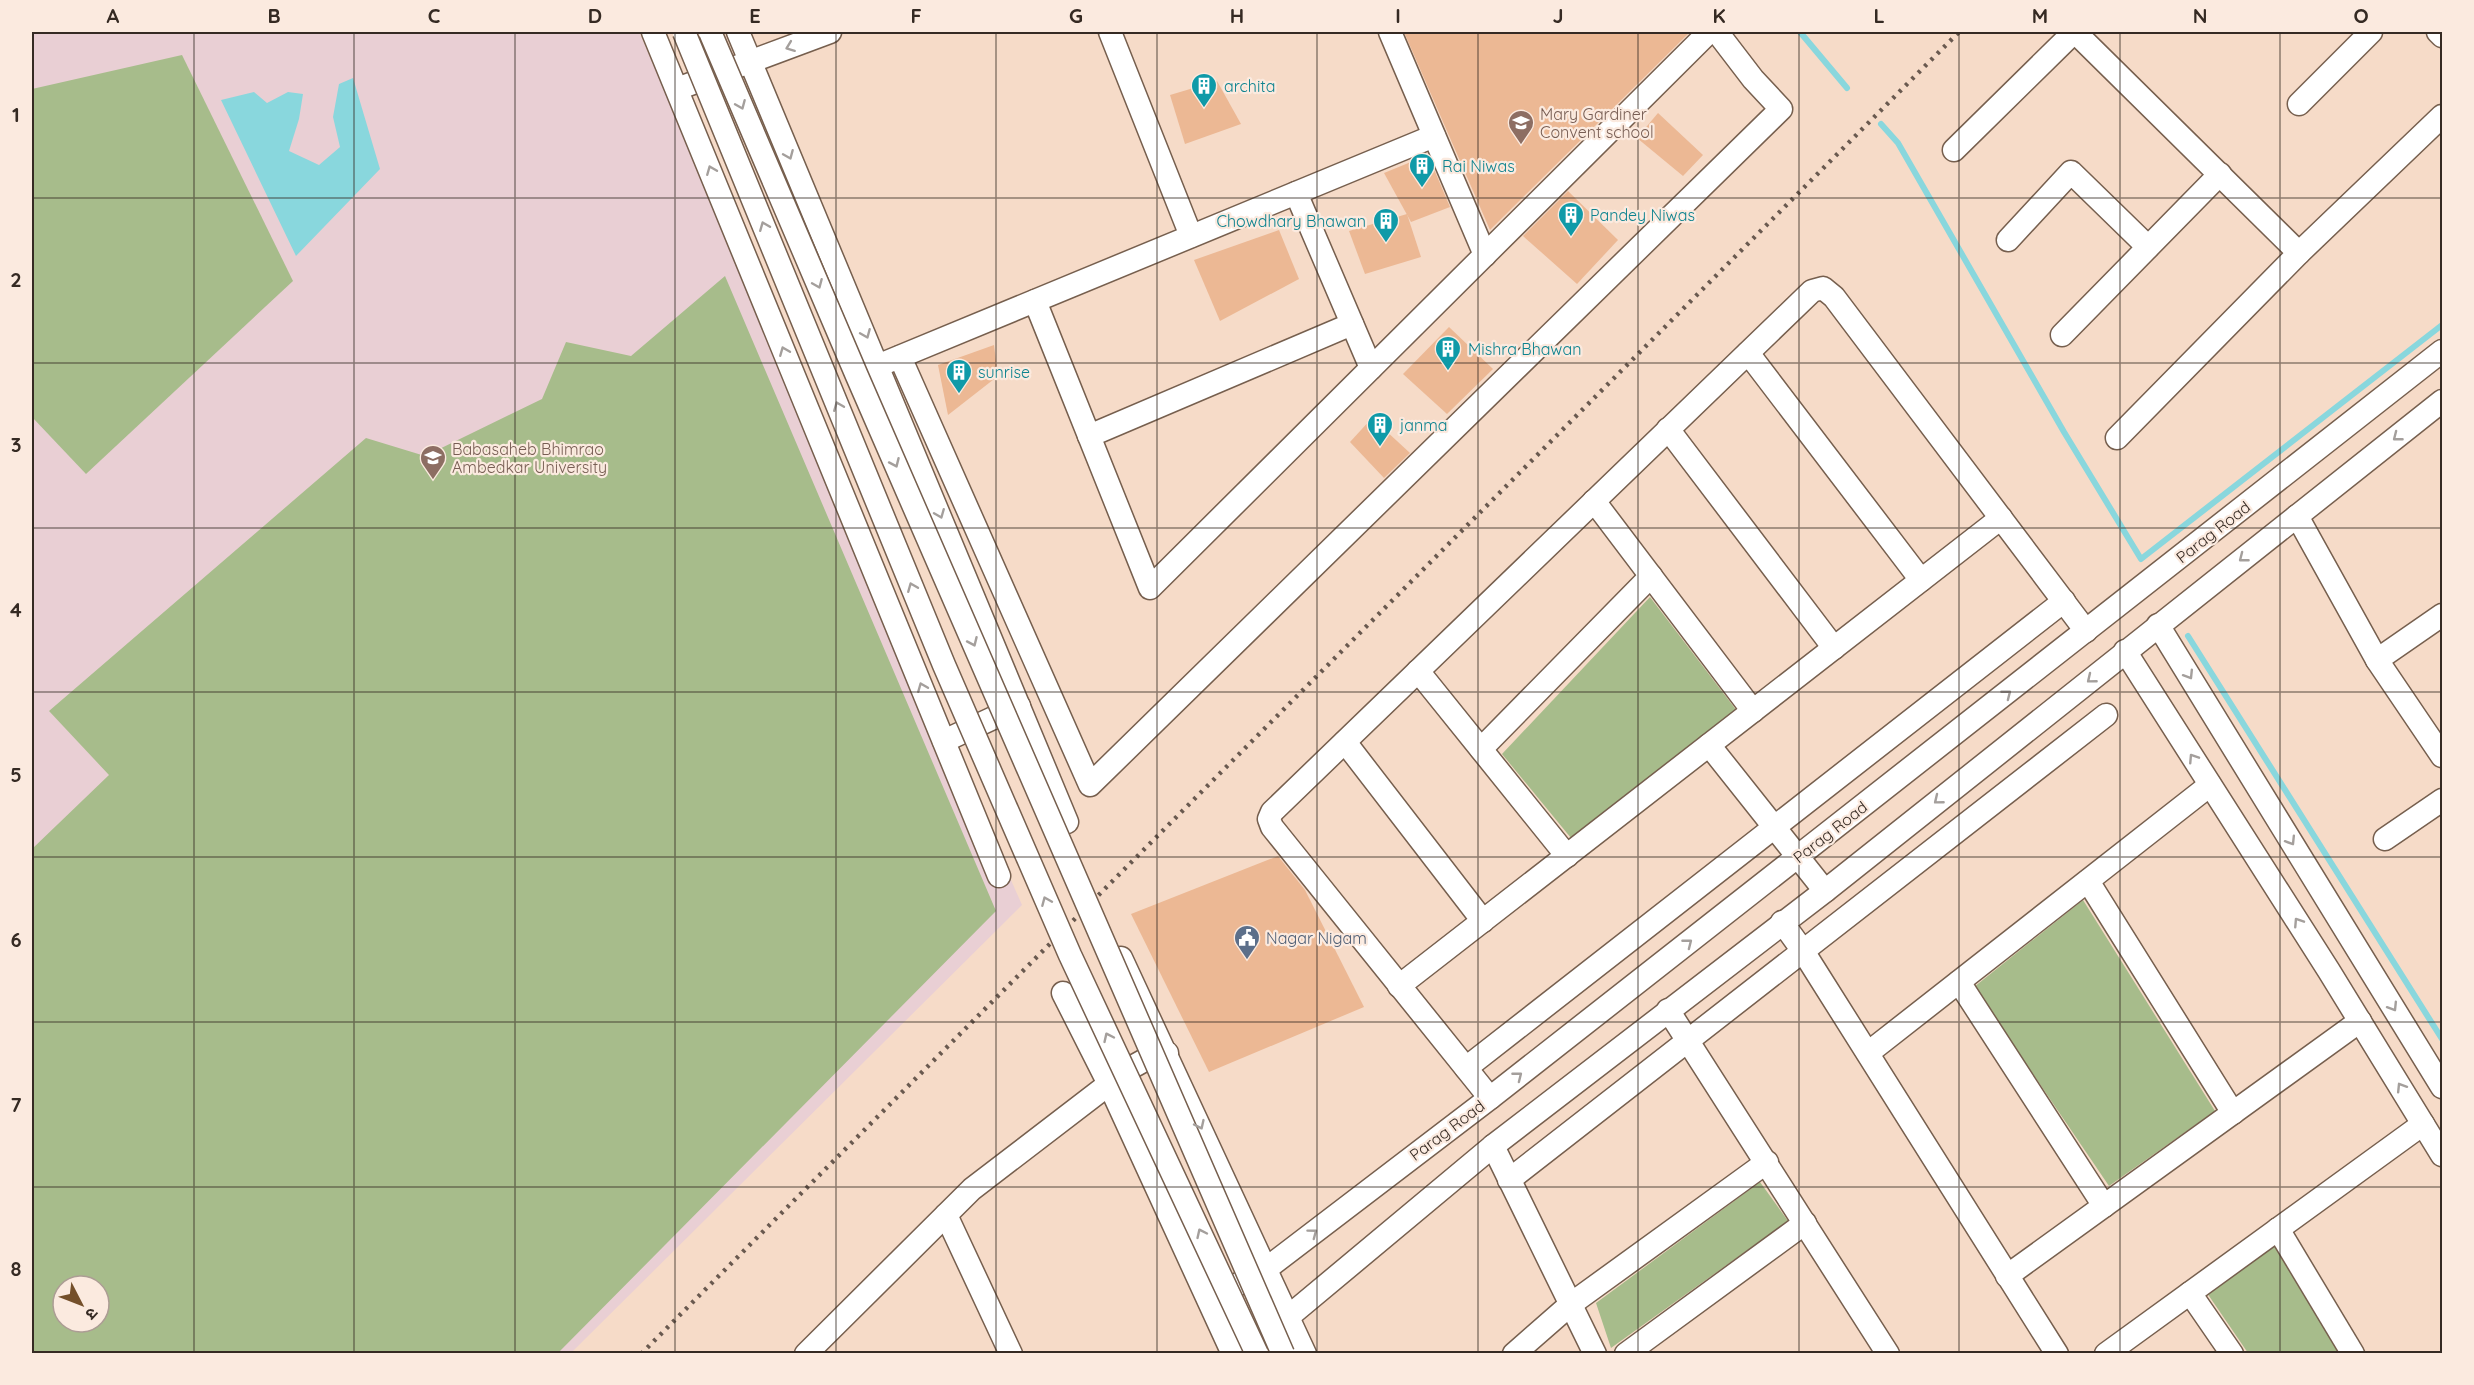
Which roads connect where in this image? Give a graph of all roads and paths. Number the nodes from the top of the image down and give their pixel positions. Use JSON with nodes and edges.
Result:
{"nodes":[{"id":1,"x":653,"y":32,"type":"edge"},
{"id":2,"x":684,"y":32,"type":"edge"},
{"id":3,"x":710,"y":32,"type":"edge"},
{"id":4,"x":739,"y":32,"type":"edge"},
{"id":5,"x":830,"y":32,"type":"edge"},
{"id":6,"x":1110,"y":32,"type":"edge"},
{"id":7,"x":1390,"y":32,"type":"edge"},
{"id":8,"x":1709,"y":32,"type":"edge"},
{"id":9,"x":1717,"y":32,"type":"edge"},
{"id":10,"x":2074,"y":32,"type":"edge"},
{"id":11,"x":2371,"y":32,"type":"edge"},
{"id":12,"x":2438,"y":32,"type":"edge"},
{"id":13,"x":2442,"y":36,"type":"edge"},
{"id":14,"x":750,"y":62,"type":"junction"},
{"id":15,"x":666,"y":63,"type":"junction"},
{"id":16,"x":677,"y":89,"type":"junction"},
{"id":17,"x":2299,"y":104,"type":"dead end"},
{"id":18,"x":2442,"y":116,"type":"edge"},
{"id":19,"x":1434,"y":136,"type":"junction"},
{"id":20,"x":1954,"y":150,"type":"dead end"},
{"id":21,"x":2220,"y":174,"type":"junction"},
{"id":22,"x":1296,"y":193,"type":"junction"},
{"id":23,"x":1191,"y":236,"type":"junction"},
{"id":24,"x":2008,"y":240,"type":"dead end"},
{"id":25,"x":2148,"y":247,"type":"junction"},
{"id":26,"x":2299,"y":253,"type":"junction"},
{"id":27,"x":1485,"y":255,"type":"junction"},
{"id":28,"x":1035,"y":301,"type":"junction"},
{"id":29,"x":1352,"y":324,"type":"junction"},
{"id":30,"x":2062,"y":335,"type":"dead end"},
{"id":31,"x":2442,"y":351,"type":"edge"},
{"id":32,"x":1748,"y":353,"type":"junction"},
{"id":33,"x":900,"y":357,"type":"junction"},
{"id":34,"x":878,"y":365,"type":"junction"},
{"id":35,"x":1371,"y":368,"type":"junction"},
{"id":36,"x":2442,"y":401,"type":"edge"},
{"id":37,"x":1668,"y":429,"type":"junction"},
{"id":38,"x":1089,"y":436,"type":"junction"},
{"id":39,"x":2117,"y":438,"type":"dead end"},
{"id":40,"x":1594,"y":501,"type":"junction"},
{"id":41,"x":2296,"y":516,"type":"junction"},
{"id":42,"x":2001,"y":518,"type":"junction"},
{"id":43,"x":2158,"y":574,"type":"junction"},
{"id":44,"x":1651,"y":576,"type":"junction"},
{"id":45,"x":1921,"y":580,"type":"junction"},
{"id":46,"x":2181,"y":607,"type":"junction"},
{"id":47,"x":2442,"y":615,"type":"edge"},
{"id":48,"x":2076,"y":617,"type":"junction"},
{"id":49,"x":2158,"y":625,"type":"junction"},
{"id":50,"x":1834,"y":648,"type":"junction"},
{"id":51,"x":2125,"y":651,"type":"junction"},
{"id":52,"x":2377,"y":660,"type":"junction"},
{"id":53,"x":1418,"y":671,"type":"junction"},
{"id":54,"x":1019,"y":706,"type":"junction"},
{"id":55,"x":1960,"y":708,"type":"junction"},
{"id":56,"x":1753,"y":711,"type":"junction"},
{"id":57,"x":2106,"y":715,"type":"dead end"},
{"id":58,"x":944,"y":741,"type":"junction"},
{"id":59,"x":1345,"y":742,"type":"junction"},
{"id":60,"x":1709,"y":745,"type":"junction"},
{"id":61,"x":1481,"y":749,"type":"junction"},
{"id":62,"x":2442,"y":756,"type":"edge"},
{"id":63,"x":2210,"y":785,"type":"junction"},
{"id":64,"x":1847,"y":797,"type":"junction"},
{"id":65,"x":2442,"y":800,"type":"edge"},
{"id":66,"x":1067,"y":822,"type":"dead end"},
{"id":67,"x":2385,"y":839,"type":"dead end"},
{"id":68,"x":1788,"y":842,"type":"junction"},
{"id":69,"x":1567,"y":856,"type":"junction"},
{"id":70,"x":999,"y":876,"type":"dead end"},
{"id":71,"x":2088,"y":881,"type":"junction"},
{"id":72,"x":1825,"y":891,"type":"junction"},
{"id":73,"x":1483,"y":921,"type":"junction"},
{"id":74,"x":1782,"y":922,"type":"junction"},
{"id":75,"x":1803,"y":951,"type":"junction"},
{"id":76,"x":1119,"y":953,"type":"dead end"},
{"id":77,"x":1639,"y":957,"type":"junction"},
{"id":78,"x":1959,"y":982,"type":"junction"},
{"id":79,"x":1399,"y":986,"type":"junction"},
{"id":80,"x":1063,"y":993,"type":"dead end"},
{"id":81,"x":1573,"y":1009,"type":"junction"},
{"id":82,"x":1668,"y":1010,"type":"junction"},
{"id":83,"x":2360,"y":1021,"type":"junction"},
{"id":84,"x":1689,"y":1040,"type":"junction"},
{"id":85,"x":1167,"y":1053,"type":"junction"},
{"id":86,"x":1868,"y":1053,"type":"junction"},
{"id":87,"x":1479,"y":1084,"type":"junction"},
{"id":88,"x":1103,"y":1087,"type":"junction"},
{"id":89,"x":2442,"y":1087,"type":"edge"},
{"id":90,"x":2234,"y":1113,"type":"junction"},
{"id":91,"x":2423,"y":1124,"type":"junction"},
{"id":92,"x":1493,"y":1146,"type":"junction"},
{"id":93,"x":2442,"y":1155,"type":"edge"},
{"id":94,"x":1767,"y":1162,"type":"junction"},
{"id":95,"x":1509,"y":1180,"type":"junction"},
{"id":96,"x":2104,"y":1206,"type":"junction"},
{"id":97,"x":946,"y":1215,"type":"junction"},
{"id":98,"x":1805,"y":1223,"type":"junction"},
{"id":99,"x":2278,"y":1229,"type":"junction"},
{"id":100,"x":1266,"y":1269,"type":"junction"},
{"id":101,"x":2007,"y":1276,"type":"junction"},
{"id":102,"x":2190,"y":1293,"type":"junction"},
{"id":103,"x":1209,"y":1300,"type":"junction"},
{"id":104,"x":1571,"y":1304,"type":"junction"},
{"id":105,"x":1288,"y":1317,"type":"junction"},
{"id":106,"x":1004,"y":1350,"type":"edge"},
{"id":107,"x":1879,"y":1350,"type":"edge"},
{"id":108,"x":806,"y":1353,"type":"edge"},
{"id":109,"x":1218,"y":1353,"type":"edge"},
{"id":110,"x":1234,"y":1353,"type":"edge"},
{"id":111,"x":1257,"y":1353,"type":"edge"},
{"id":112,"x":1283,"y":1353,"type":"edge"},
{"id":113,"x":1305,"y":1353,"type":"edge"},
{"id":114,"x":1514,"y":1353,"type":"edge"},
{"id":115,"x":1595,"y":1353,"type":"edge"},
{"id":116,"x":1626,"y":1353,"type":"edge"},
{"id":117,"x":2057,"y":1353,"type":"edge"},
{"id":118,"x":2106,"y":1353,"type":"edge"},
{"id":119,"x":2232,"y":1353,"type":"edge"},
{"id":120,"x":2353,"y":1353,"type":"edge"}],
"edges":[{"from":1,"to":15,"type":"street"},
{"from":111,"to":2,"type":"street","one_way":true,"bridge":true},
{"from":3,"to":112,"type":"street","one_way":true,"bridge":true},
{"from":4,"to":14,"type":"street"},
{"from":4,"to":15,"type":"street"},
{"from":5,"to":14,"type":"street","one_way":true},
{"from":6,"to":23,"type":"street"},
{"from":7,"to":19,"type":"street"},
{"from":8,"to":27,"type":"street"},
{"from":9,"to":33,"type":"street"},
{"from":10,"to":20,"type":"street"},
{"from":10,"to":21,"type":"street"},
{"from":11,"to":17,"type":"street"},
{"from":12,"to":13,"type":"street"},
{"from":14,"to":16,"type":"street"},
{"from":14,"to":34,"type":"street","one_way":true},
{"from":15,"to":16,"type":"street"},
{"from":58,"to":16,"type":"street","one_way":true},
{"from":18,"to":26,"type":"street"},
{"from":19,"to":22,"type":"street"},
{"from":19,"to":27,"type":"street"},
{"from":21,"to":25,"type":"street"},
{"from":21,"to":26,"type":"street"},
{"from":22,"to":23,"type":"street"},
{"from":22,"to":29,"type":"street"},
{"from":23,"to":28,"type":"street"},
{"from":24,"to":25,"type":"street"},
{"from":25,"to":30,"type":"street"},
{"from":26,"to":39,"type":"street"},
{"from":27,"to":35,"type":"street"},
{"from":28,"to":33,"type":"street"},
{"from":28,"to":38,"type":"street"},
{"from":29,"to":35,"type":"street"},
{"from":29,"to":38,"type":"street"},
{"from":31,"to":43,"type":"street","name":"Parag Road"},
{"from":32,"to":37,"type":"street"},
{"from":32,"to":42,"type":"street"},
{"from":32,"to":45,"type":"street"},
{"from":33,"to":34,"type":"street"},
{"from":34,"to":54,"type":"street","one_way":true},
{"from":35,"to":38,"type":"street"},
{"from":36,"to":41,"type":"street","one_way":true},
{"from":37,"to":40,"type":"street"},
{"from":37,"to":50,"type":"street"},
{"from":40,"to":44,"type":"street"},
{"from":40,"to":53,"type":"street"},
{"from":41,"to":46,"type":"street","one_way":true},
{"from":41,"to":52,"type":"street"},
{"from":42,"to":45,"type":"street"},
{"from":42,"to":48,"type":"street"},
{"from":43,"to":46,"type":"street"},
{"from":43,"to":48,"type":"street","name":"Parag Road"},
{"from":44,"to":56,"type":"street"},
{"from":44,"to":61,"type":"street"},
{"from":45,"to":50,"type":"street"},
{"from":46,"to":49,"type":"street"},
{"from":47,"to":52,"type":"street"},
{"from":55,"to":48,"type":"street","name":"Parag Road","one_way":true},
{"from":48,"to":55,"type":"street"},
{"from":49,"to":51,"type":"street"},
{"from":49,"to":89,"type":"street","one_way":true},
{"from":50,"to":56,"type":"street"},
{"from":63,"to":51,"type":"street","one_way":true},
{"from":51,"to":72,"type":"street","one_way":true},
{"from":52,"to":62,"type":"street"},
{"from":53,"to":59,"type":"street"},
{"from":53,"to":61,"type":"street"},
{"from":54,"to":58,"type":"street"},
{"from":54,"to":66,"type":"street"},
{"from":55,"to":64,"type":"street","name":"Parag Road"},
{"from":55,"to":64,"type":"street"},
{"from":56,"to":60,"type":"street"},
{"from":57,"to":75,"type":"street"},
{"from":58,"to":70,"type":"street"},
{"from":59,"to":73,"type":"street"},
{"from":59,"to":79,"type":"street"},
{"from":60,"to":68,"type":"street"},
{"from":60,"to":69,"type":"street"},
{"from":61,"to":69,"type":"street"},
{"from":63,"to":71,"type":"street"},
{"from":83,"to":63,"type":"street","one_way":true},
{"from":64,"to":68,"type":"street","name":"Parag Road"},
{"from":64,"to":68,"type":"street"},
{"from":65,"to":67,"type":"street"},
{"from":68,"to":72,"type":"street"},
{"from":77,"to":68,"type":"street","name":"Parag Road","one_way":true},
{"from":68,"to":77,"type":"street"},
{"from":69,"to":73,"type":"street"},
{"from":71,"to":78,"type":"street"},
{"from":71,"to":90,"type":"street"},
{"from":72,"to":74,"type":"street"},
{"from":73,"to":79,"type":"street"},
{"from":74,"to":75,"type":"street"},
{"from":74,"to":82,"type":"street"},
{"from":75,"to":84,"type":"street"},
{"from":75,"to":86,"type":"street"},
{"from":76,"to":85,"type":"street"},
{"from":77,"to":81,"type":"street","name":"Parag Road"},
{"from":77,"to":81,"type":"street"},
{"from":78,"to":86,"type":"street"},
{"from":78,"to":96,"type":"street"},
{"from":79,"to":87,"type":"street"},
{"from":80,"to":88,"type":"street"},
{"from":87,"to":81,"type":"street","name":"Parag Road","one_way":true},
{"from":81,"to":87,"type":"street"},
{"from":82,"to":84,"type":"street"},
{"from":82,"to":92,"type":"street"},
{"from":83,"to":90,"type":"street"},
{"from":91,"to":83,"type":"street","one_way":true},
{"from":84,"to":94,"type":"street"},
{"from":84,"to":95,"type":"street"},
{"from":85,"to":88,"type":"street"},
{"from":85,"to":100,"type":"street","one_way":true},
{"from":86,"to":101,"type":"street"},
{"from":100,"to":87,"type":"street","name":"Parag Road","one_way":true},
{"from":88,"to":97,"type":"street"},
{"from":88,"to":103,"type":"street"},
{"from":88,"to":109,"type":"street"},
{"from":90,"to":96,"type":"street"},
{"from":91,"to":93,"type":"street"},
{"from":91,"to":99,"type":"street"},
{"from":92,"to":95,"type":"street"},
{"from":92,"to":105,"type":"street"},
{"from":94,"to":98,"type":"street"},
{"from":94,"to":104,"type":"street"},
{"from":95,"to":104,"type":"street"},
{"from":96,"to":101,"type":"street"},
{"from":97,"to":106,"type":"street"},
{"from":97,"to":108,"type":"street"},
{"from":98,"to":107,"type":"street"},
{"from":98,"to":116,"type":"street"},
{"from":99,"to":102,"type":"street"},
{"from":99,"to":120,"type":"street"},
{"from":100,"to":103,"type":"street","name":"Parag Road"},
{"from":100,"to":105,"type":"street"},
{"from":101,"to":117,"type":"street"},
{"from":102,"to":118,"type":"street"},
{"from":102,"to":119,"type":"street"},
{"from":103,"to":110,"type":"street"},
{"from":104,"to":114,"type":"street"},
{"from":104,"to":115,"type":"street"},
{"from":105,"to":110,"type":"street"},
{"from":105,"to":113,"type":"street"}]}
